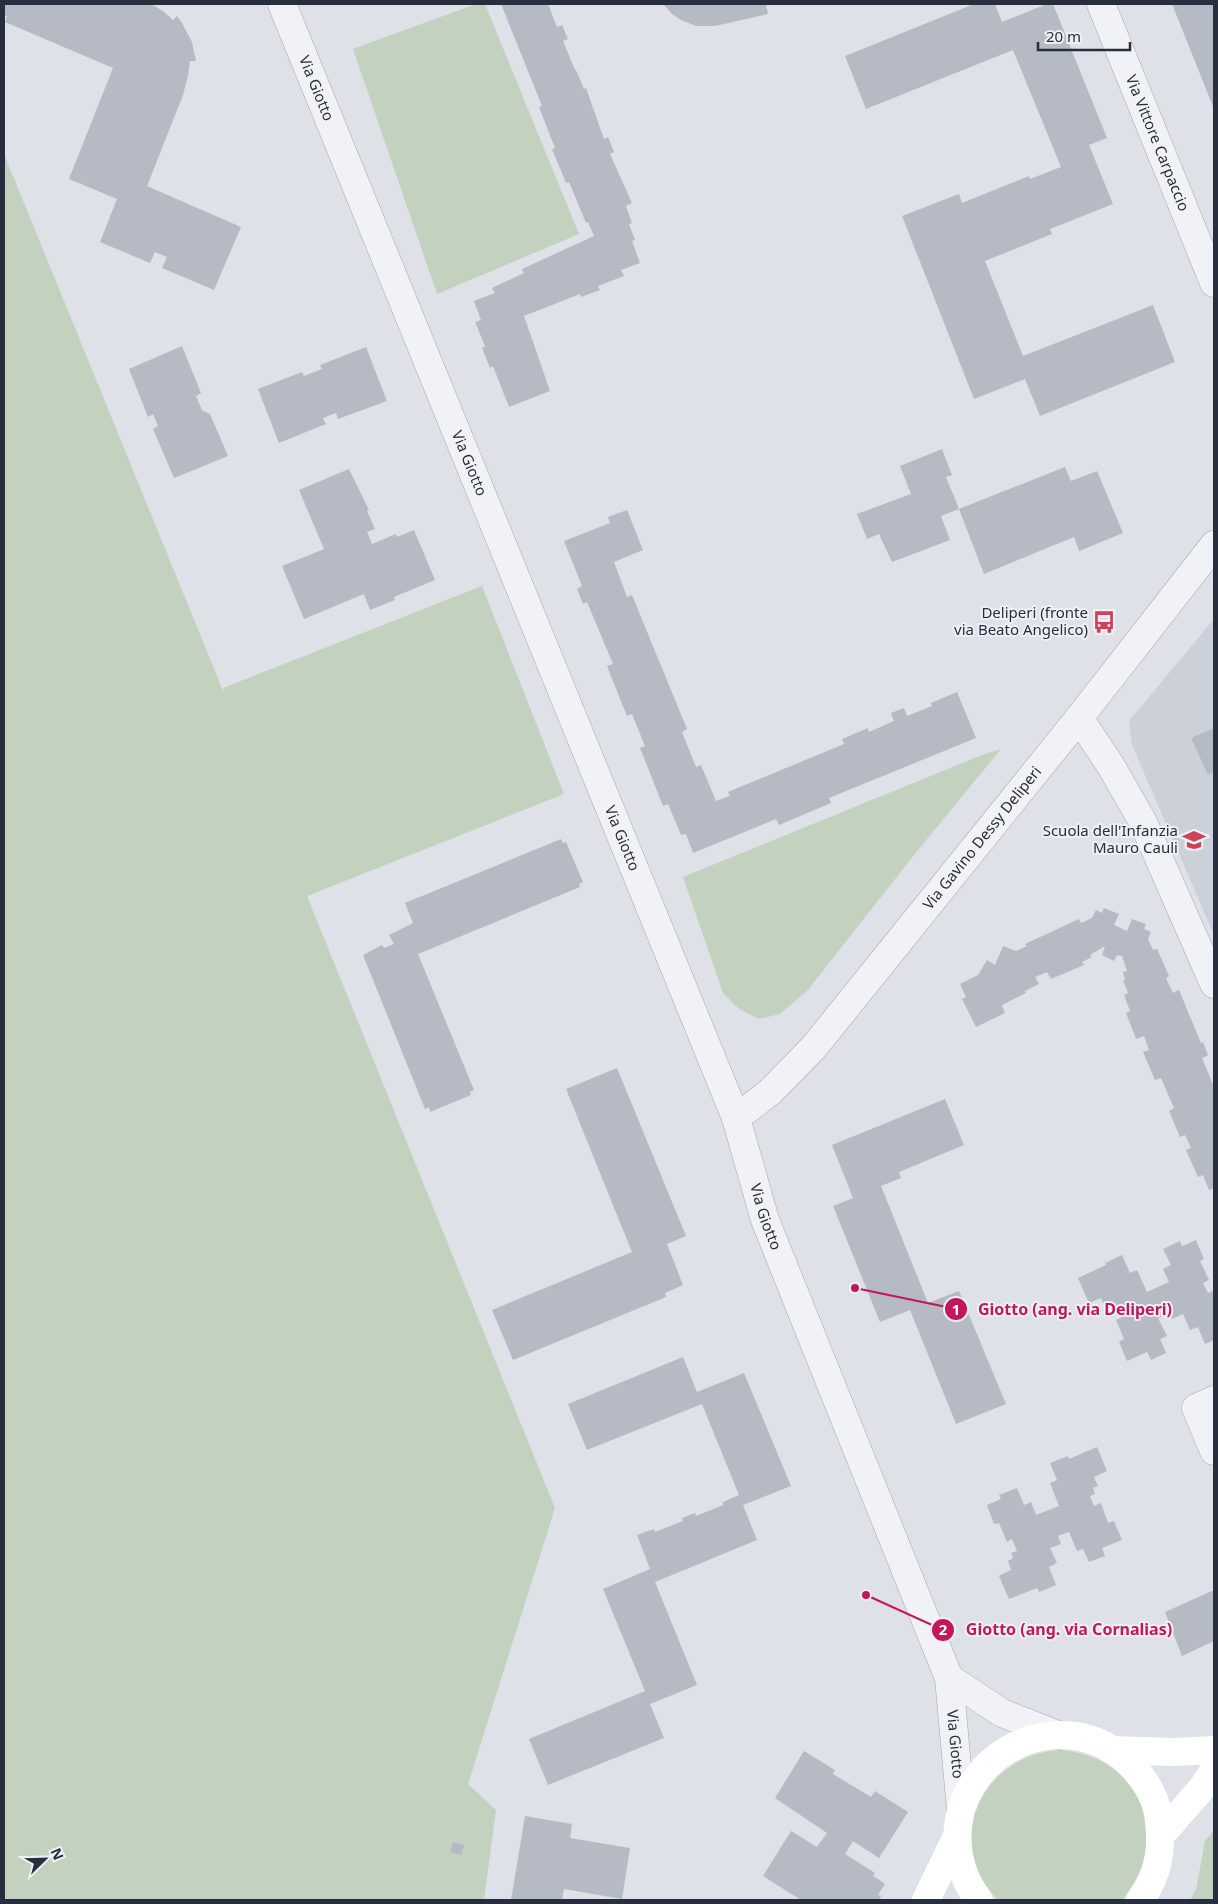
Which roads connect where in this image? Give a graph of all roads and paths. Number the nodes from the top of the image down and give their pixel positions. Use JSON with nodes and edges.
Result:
{"nodes":[{"id":1,"x":282,"y":4,"type":"edge"},
{"id":2,"x":1101,"y":4,"type":"edge"},
{"id":3,"x":1214,"y":283,"type":"edge"},
{"id":4,"x":1214,"y":545,"type":"edge"},
{"id":5,"x":1080,"y":718,"type":"junction"},
{"id":6,"x":1214,"y":984,"type":"edge"},
{"id":7,"x":736,"y":1118,"type":"junction"},
{"id":8,"x":1214,"y":1400,"type":"edge"},
{"id":9,"x":1214,"y":1451,"type":"edge"},
{"id":10,"x":949,"y":1678,"type":"junction"},
{"id":11,"x":1058,"y":1735,"type":"junction"},
{"id":12,"x":1111,"y":1750,"type":"junction"},
{"id":13,"x":1214,"y":1750,"type":"edge"},
{"id":14,"x":1214,"y":1770,"type":"edge"},
{"id":15,"x":959,"y":1823,"type":"junction"},
{"id":16,"x":1161,"y":1835,"type":"junction"},
{"id":17,"x":926,"y":1900,"type":"edge"},
{"id":18,"x":980,"y":1900,"type":"edge"},
{"id":19,"x":1140,"y":1900,"type":"edge"}],
"edges":[{"from":1,"to":7,"type":"street","name":"Via Giotto"},
{"from":2,"to":3,"type":"street","name":"Via Vittore Carpaccio"},
{"from":4,"to":5,"type":"street","name":"Via Gavino Dessy Deliperi"},
{"from":5,"to":6,"type":"street"},
{"from":5,"to":7,"type":"street","name":"Via Gavino Dessy Deliperi"},
{"from":7,"to":10,"type":"street","name":"Via Giotto"},
{"from":8,"to":9,"type":"street"},
{"from":10,"to":11,"type":"street","name":"Via Giotto"},
{"from":10,"to":15,"type":"street","name":"Via Giotto"},
{"from":11,"to":12,"type":"street"},
{"from":11,"to":15,"type":"street"},
{"from":12,"to":13,"type":"street"},
{"from":12,"to":16,"type":"street"},
{"from":14,"to":16,"type":"street"},
{"from":15,"to":17,"type":"street"},
{"from":15,"to":18,"type":"street"},
{"from":16,"to":19,"type":"street"}]}
